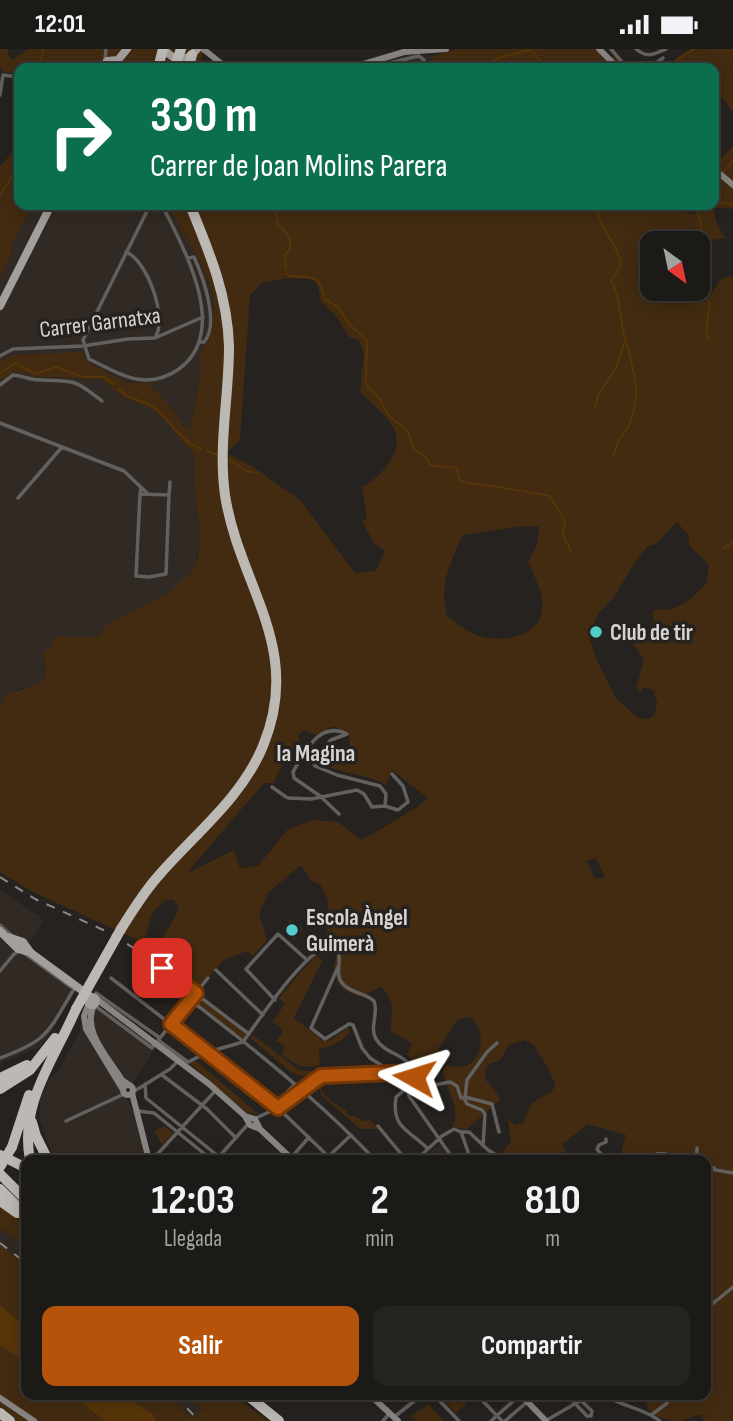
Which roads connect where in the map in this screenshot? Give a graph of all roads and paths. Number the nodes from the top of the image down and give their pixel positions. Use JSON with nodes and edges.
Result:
{"nodes":[{"id":1,"x":127,"y":49,"type":"edge"},
{"id":2,"x":132,"y":49,"type":"edge"},
{"id":3,"x":164,"y":49,"type":"edge"},
{"id":4,"x":446,"y":49,"type":"edge"},
{"id":5,"x":599,"y":49,"type":"edge"},
{"id":6,"x":636,"y":49,"type":"edge"},
{"id":7,"x":666,"y":49,"type":"edge"},
{"id":8,"x":206,"y":51,"type":"edge"},
{"id":9,"x":653,"y":51,"type":"edge"},
{"id":10,"x":194,"y":53,"type":"edge"},
{"id":11,"x":610,"y":53,"type":"edge"},
{"id":12,"x":663,"y":58,"type":"dead end"},
{"id":13,"x":111,"y":63,"type":"edge"},
{"id":14,"x":111,"y":63,"type":"edge"},
{"id":15,"x":221,"y":63,"type":"edge"},
{"id":16,"x":375,"y":63,"type":"edge"},
{"id":17,"x":384,"y":63,"type":"edge"},
{"id":18,"x":423,"y":63,"type":"edge"},
{"id":19,"x":656,"y":63,"type":"edge"},
{"id":20,"x":14,"y":76,"type":"edge"},
{"id":21,"x":0,"y":95,"type":"edge"},
{"id":22,"x":719,"y":173,"type":"edge"},
{"id":23,"x":733,"y":185,"type":"edge"},
{"id":24,"x":48,"y":210,"type":"edge"},
{"id":25,"x":148,"y":210,"type":"edge"},
{"id":26,"x":164,"y":210,"type":"edge"},
{"id":27,"x":186,"y":210,"type":"edge"},
{"id":28,"x":192,"y":210,"type":"edge"},
{"id":29,"x":127,"y":252,"type":"junction"},
{"id":30,"x":188,"y":258,"type":"junction"},
{"id":31,"x":0,"y":306,"type":"edge"},
{"id":32,"x":210,"y":312,"type":"junction"},
{"id":33,"x":203,"y":316,"type":"junction"},
{"id":34,"x":155,"y":338,"type":"junction"},
{"id":35,"x":199,"y":342,"type":"junction"},
{"id":36,"x":83,"y":346,"type":"junction"},
{"id":37,"x":0,"y":356,"type":"edge"},
{"id":38,"x":0,"y":385,"type":"edge"},
{"id":39,"x":102,"y":401,"type":"dead end"},
{"id":40,"x":0,"y":423,"type":"edge"},
{"id":41,"x":220,"y":442,"type":"junction"},
{"id":42,"x":62,"y":447,"type":"junction"},
{"id":43,"x":170,"y":482,"type":"dead end"},
{"id":44,"x":141,"y":488,"type":"junction"},
{"id":45,"x":140,"y":494,"type":"junction"},
{"id":46,"x":149,"y":495,"type":"junction"},
{"id":47,"x":169,"y":495,"type":"junction"},
{"id":48,"x":18,"y":498,"type":"dead end"},
{"id":49,"x":392,"y":774,"type":"dead end"},
{"id":50,"x":272,"y":786,"type":"dead end"},
{"id":51,"x":320,"y":796,"type":"junction"},
{"id":52,"x":385,"y":806,"type":"junction"},
{"id":53,"x":339,"y":814,"type":"dead end"},
{"id":54,"x":0,"y":925,"type":"edge"},
{"id":55,"x":0,"y":931,"type":"edge"},
{"id":56,"x":16,"y":945,"type":"edge"},
{"id":57,"x":158,"y":958,"type":"dead end"},
{"id":58,"x":307,"y":960,"type":"junction"},
{"id":59,"x":338,"y":968,"type":"junction"},
{"id":60,"x":148,"y":969,"type":"dead end"},
{"id":61,"x":216,"y":970,"type":"dead end"},
{"id":62,"x":0,"y":971,"type":"edge"},
{"id":63,"x":153,"y":972,"type":"junction"},
{"id":64,"x":111,"y":978,"type":"dead end"},
{"id":65,"x":208,"y":978,"type":"dead end"},
{"id":66,"x":340,"y":979,"type":"junction"},
{"id":67,"x":332,"y":982,"type":"junction"},
{"id":68,"x":170,"y":984,"type":"junction"},
{"id":69,"x":74,"y":989,"type":"junction"},
{"id":70,"x":196,"y":993,"type":"junction"},
{"id":71,"x":93,"y":1000,"type":"junction"},
{"id":72,"x":190,"y":1000,"type":"junction"},
{"id":73,"x":275,"y":1000,"type":"junction"},
{"id":74,"x":74,"y":1008,"type":"junction"},
{"id":75,"x":105,"y":1011,"type":"junction"},
{"id":76,"x":263,"y":1015,"type":"junction"},
{"id":77,"x":89,"y":1020,"type":"junction"},
{"id":78,"x":64,"y":1022,"type":"junction"},
{"id":79,"x":171,"y":1024,"type":"junction"},
{"id":80,"x":249,"y":1034,"type":"junction"},
{"id":81,"x":158,"y":1041,"type":"junction"},
{"id":82,"x":243,"y":1042,"type":"junction"},
{"id":83,"x":497,"y":1043,"type":"dead end"},
{"id":84,"x":208,"y":1052,"type":"junction"},
{"id":85,"x":0,"y":1058,"type":"edge"},
{"id":86,"x":178,"y":1061,"type":"junction"},
{"id":87,"x":414,"y":1072,"type":"junction"},
{"id":88,"x":384,"y":1073,"type":"junction"},
{"id":89,"x":162,"y":1075,"type":"junction"},
{"id":90,"x":0,"y":1078,"type":"edge"},
{"id":91,"x":295,"y":1084,"type":"junction"},
{"id":92,"x":38,"y":1087,"type":"junction"},
{"id":93,"x":0,"y":1089,"type":"edge"},
{"id":94,"x":132,"y":1090,"type":"junction"},
{"id":95,"x":216,"y":1090,"type":"junction"},
{"id":96,"x":408,"y":1090,"type":"junction"},
{"id":97,"x":465,"y":1098,"type":"junction"},
{"id":98,"x":202,"y":1105,"type":"junction"},
{"id":99,"x":135,"y":1107,"type":"junction"},
{"id":100,"x":277,"y":1107,"type":"junction"},
{"id":101,"x":158,"y":1108,"type":"junction"},
{"id":102,"x":145,"y":1113,"type":"junction"},
{"id":103,"x":154,"y":1113,"type":"junction"},
{"id":104,"x":66,"y":1121,"type":"dead end"},
{"id":105,"x":141,"y":1121,"type":"junction"},
{"id":106,"x":252,"y":1122,"type":"junction"},
{"id":107,"x":183,"y":1126,"type":"junction"},
{"id":108,"x":379,"y":1126,"type":"dead end"},
{"id":109,"x":178,"y":1131,"type":"junction"},
{"id":110,"x":461,"y":1132,"type":"junction"},
{"id":111,"x":499,"y":1132,"type":"dead end"},
{"id":112,"x":351,"y":1135,"type":"junction"},
{"id":113,"x":236,"y":1137,"type":"junction"},
{"id":114,"x":309,"y":1137,"type":"junction"},
{"id":115,"x":440,"y":1138,"type":"junction"},
{"id":116,"x":606,"y":1139,"type":"dead end"},
{"id":117,"x":483,"y":1146,"type":"junction"},
{"id":118,"x":696,"y":1147,"type":"dead end"},
{"id":119,"x":428,"y":1149,"type":"junction"},
{"id":120,"x":0,"y":1154,"type":"edge"},
{"id":121,"x":30,"y":1155,"type":"edge"},
{"id":122,"x":46,"y":1155,"type":"edge"},
{"id":123,"x":150,"y":1155,"type":"edge"},
{"id":124,"x":155,"y":1155,"type":"edge"},
{"id":125,"x":211,"y":1155,"type":"edge"},
{"id":126,"x":213,"y":1155,"type":"edge"},
{"id":127,"x":220,"y":1155,"type":"edge"},
{"id":128,"x":288,"y":1155,"type":"edge"},
{"id":129,"x":295,"y":1155,"type":"edge"},
{"id":130,"x":326,"y":1155,"type":"edge"},
{"id":131,"x":334,"y":1155,"type":"edge"},
{"id":132,"x":370,"y":1155,"type":"edge"},
{"id":133,"x":402,"y":1155,"type":"edge"},
{"id":134,"x":421,"y":1155,"type":"edge"},
{"id":135,"x":451,"y":1155,"type":"edge"},
{"id":136,"x":469,"y":1155,"type":"edge"},
{"id":137,"x":497,"y":1155,"type":"edge"},
{"id":138,"x":602,"y":1155,"type":"edge"},
{"id":139,"x":698,"y":1155,"type":"edge"},
{"id":140,"x":21,"y":1165,"type":"edge"},
{"id":141,"x":711,"y":1165,"type":"edge"},
{"id":142,"x":0,"y":1166,"type":"edge"},
{"id":143,"x":711,"y":1169,"type":"edge"},
{"id":144,"x":721,"y":1171,"type":"junction"},
{"id":145,"x":733,"y":1173,"type":"edge"},
{"id":146,"x":0,"y":1174,"type":"edge"},
{"id":147,"x":0,"y":1186,"type":"edge"},
{"id":148,"x":21,"y":1186,"type":"edge"},
{"id":149,"x":21,"y":1195,"type":"edge"},
{"id":150,"x":0,"y":1201,"type":"edge"},
{"id":151,"x":21,"y":1204,"type":"edge"},
{"id":152,"x":21,"y":1212,"type":"edge"},
{"id":153,"x":21,"y":1215,"type":"edge"},
{"id":154,"x":733,"y":1287,"type":"edge"},
{"id":155,"x":711,"y":1305,"type":"edge"},
{"id":156,"x":0,"y":1398,"type":"edge"},
{"id":157,"x":253,"y":1400,"type":"edge"},
{"id":158,"x":263,"y":1400,"type":"edge"},
{"id":159,"x":375,"y":1400,"type":"edge"},
{"id":160,"x":439,"y":1400,"type":"edge"},
{"id":161,"x":482,"y":1400,"type":"edge"},
{"id":162,"x":515,"y":1400,"type":"edge"},
{"id":163,"x":572,"y":1400,"type":"edge"},
{"id":164,"x":612,"y":1400,"type":"edge"},
{"id":165,"x":669,"y":1400,"type":"edge"},
{"id":166,"x":415,"y":1401,"type":"edge"},
{"id":167,"x":527,"y":1401,"type":"joint"},
{"id":168,"x":581,"y":1401,"type":"joint"},
{"id":169,"x":576,"y":1404,"type":"junction"},
{"id":170,"x":0,"y":1413,"type":"edge"},
{"id":171,"x":652,"y":1415,"type":"junction"},
{"id":172,"x":497,"y":1416,"type":"junction"},
{"id":173,"x":394,"y":1417,"type":"edge"},
{"id":174,"x":10,"y":1421,"type":"edge"},
{"id":175,"x":34,"y":1421,"type":"edge"},
{"id":176,"x":279,"y":1421,"type":"edge"},
{"id":177,"x":289,"y":1421,"type":"edge"},
{"id":178,"x":383,"y":1421,"type":"edge"},
{"id":179,"x":460,"y":1421,"type":"edge"},
{"id":180,"x":491,"y":1421,"type":"edge"},
{"id":181,"x":503,"y":1421,"type":"edge"},
{"id":182,"x":546,"y":1421,"type":"edge"},
{"id":183,"x":660,"y":1421,"type":"edge"}],
"edges":[{"from":1,"to":13,"type":"main road"},
{"from":2,"to":14,"type":"main road"},
{"from":3,"to":10,"type":"main road"},
{"from":4,"to":16,"type":"main road"},
{"from":5,"to":11,"type":"main road"},
{"from":6,"to":9,"type":"street"},
{"from":7,"to":9,"type":"street"},
{"from":8,"to":10,"type":"main road"},
{"from":8,"to":15,"type":"main road"},
{"from":12,"to":19,"type":"street"},
{"from":17,"to":18,"type":"street"},
{"from":20,"to":21,"type":"street"},
{"from":22,"to":23,"type":"main road"},
{"from":24,"to":31,"type":"main road"},
{"from":25,"to":29,"type":"street"},
{"from":26,"to":30,"type":"street"},
{"from":27,"to":41,"type":"highway"},
{"from":28,"to":41,"type":"highway"},
{"from":29,"to":34,"type":"street"},
{"from":29,"to":36,"type":"street"},
{"from":30,"to":32,"type":"street"},
{"from":30,"to":33,"type":"street"},
{"from":32,"to":33,"type":"street","name":"Carrer Garnatxa"},
{"from":32,"to":35,"type":"street"},
{"from":33,"to":34,"type":"street","name":"Carrer Garnatxa"},
{"from":33,"to":35,"type":"street"},
{"from":34,"to":36,"type":"street","name":"Carrer Garnatxa"},
{"from":35,"to":36,"type":"street"},
{"from":36,"to":37,"type":"street","name":"Carrer Garnatxa"},
{"from":38,"to":39,"type":"street"},
{"from":40,"to":42,"type":"street"},
{"from":41,"to":74,"type":"highway","bridge":true},
{"from":42,"to":44,"type":"street"},
{"from":42,"to":48,"type":"street"},
{"from":43,"to":47,"type":"street"},
{"from":44,"to":45,"type":"street"},
{"from":44,"to":46,"type":"street"},
{"from":45,"to":46,"type":"street"},
{"from":45,"to":47,"type":"street"},
{"from":46,"to":47,"type":"street"},
{"from":49,"to":52,"type":"street"},
{"from":50,"to":51,"type":"street"},
{"from":51,"to":52,"type":"street"},
{"from":51,"to":52,"type":"street"},
{"from":51,"to":53,"type":"street"},
{"from":54,"to":56,"type":"street"},
{"from":55,"to":56,"type":"main road"},
{"from":56,"to":62,"type":"street"},
{"from":56,"to":69,"type":"street"},
{"from":56,"to":71,"type":"main road"},
{"from":57,"to":70,"type":"street"},
{"from":58,"to":59,"type":"street"},
{"from":58,"to":73,"type":"street"},
{"from":58,"to":73,"type":"street"},
{"from":59,"to":66,"type":"street"},
{"from":59,"to":67,"type":"street"},
{"from":60,"to":63,"type":"street"},
{"from":61,"to":76,"type":"street"},
{"from":63,"to":68,"type":"street"},
{"from":63,"to":68,"type":"street"},
{"from":64,"to":79,"type":"street"},
{"from":65,"to":70,"type":"street"},
{"from":66,"to":67,"type":"street"},
{"from":66,"to":87,"type":"street"},
{"from":67,"to":88,"type":"street"},
{"from":68,"to":72,"type":"street"},
{"from":69,"to":71,"type":"street"},
{"from":69,"to":85,"type":"street"},
{"from":70,"to":72,"type":"street"},
{"from":70,"to":80,"type":"street"},
{"from":71,"to":75,"type":"main road"},
{"from":71,"to":77,"type":"main road"},
{"from":71,"to":81,"type":"street"},
{"from":71,"to":94,"type":"main road"},
{"from":72,"to":79,"type":"street"},
{"from":72,"to":82,"type":"street"},
{"from":73,"to":76,"type":"street"},
{"from":74,"to":78,"type":"highway"},
{"from":74,"to":92,"type":"highway"},
{"from":74,"to":142,"type":"highway","bridge":true},
{"from":75,"to":77,"type":"street"},
{"from":75,"to":81,"type":"main road"},
{"from":76,"to":80,"type":"street"},
{"from":77,"to":94,"type":"main road"},
{"from":78,"to":90,"type":"highway"},
{"from":78,"to":93,"type":"highway"},
{"from":79,"to":81,"type":"street"},
{"from":79,"to":84,"type":"street"},
{"from":80,"to":82,"type":"street"},
{"from":81,"to":84,"type":"street"},
{"from":81,"to":86,"type":"main road"},
{"from":82,"to":84,"type":"street"},
{"from":82,"to":91,"type":"street"},
{"from":83,"to":97,"type":"street"},
{"from":84,"to":100,"type":"street"},
{"from":86,"to":89,"type":"street"},
{"from":86,"to":95,"type":"main road"},
{"from":87,"to":88,"type":"street"},
{"from":87,"to":96,"type":"street"},
{"from":88,"to":100,"type":"street","bridge":true},
{"from":89,"to":94,"type":"street"},
{"from":89,"to":98,"type":"street"},
{"from":91,"to":100,"type":"street"},
{"from":91,"to":112,"type":"street"},
{"from":92,"to":121,"type":"highway"},
{"from":92,"to":122,"type":"highway"},
{"from":94,"to":99,"type":"main road"},
{"from":94,"to":101,"type":"street"},
{"from":94,"to":104,"type":"street"},
{"from":95,"to":98,"type":"street"},
{"from":95,"to":106,"type":"main road"},
{"from":96,"to":97,"type":"street"},
{"from":96,"to":115,"type":"street"},
{"from":96,"to":119,"type":"street"},
{"from":97,"to":111,"type":"street"},
{"from":97,"to":117,"type":"street"},
{"from":98,"to":107,"type":"street"},
{"from":98,"to":113,"type":"street"},
{"from":99,"to":102,"type":"street"},
{"from":99,"to":105,"type":"main road"},
{"from":100,"to":106,"type":"street"},
{"from":100,"to":114,"type":"street"},
{"from":101,"to":103,"type":"street"},
{"from":101,"to":107,"type":"street"},
{"from":102,"to":103,"type":"street"},
{"from":102,"to":105,"type":"street"},
{"from":103,"to":109,"type":"street"},
{"from":105,"to":123,"type":"main road"},
{"from":106,"to":113,"type":"street"},
{"from":106,"to":128,"type":"main road"},
{"from":107,"to":109,"type":"street"},
{"from":107,"to":126,"type":"street"},
{"from":108,"to":133,"type":"street"},
{"from":109,"to":124,"type":"street"},
{"from":109,"to":125,"type":"street"},
{"from":110,"to":115,"type":"street"},
{"from":110,"to":117,"type":"street"},
{"from":110,"to":136,"type":"street"},
{"from":112,"to":131,"type":"street"},
{"from":112,"to":132,"type":"street"},
{"from":113,"to":127,"type":"street"},
{"from":114,"to":129,"type":"street"},
{"from":114,"to":130,"type":"street"},
{"from":115,"to":119,"type":"street"},
{"from":115,"to":135,"type":"street"},
{"from":116,"to":138,"type":"street"},
{"from":117,"to":137,"type":"street"},
{"from":118,"to":139,"type":"street"},
{"from":119,"to":134,"type":"street"},
{"from":120,"to":140,"type":"highway"},
{"from":141,"to":144,"type":"street"},
{"from":142,"to":148,"type":"highway"},
{"from":143,"to":144,"type":"street"},
{"from":144,"to":145,"type":"street"},
{"from":146,"to":149,"type":"highway"},
{"from":147,"to":151,"type":"highway"},
{"from":147,"to":152,"type":"highway"},
{"from":150,"to":153,"type":"highway"},
{"from":154,"to":155,"type":"street"},
{"from":156,"to":175,"type":"main road"},
{"from":157,"to":176,"type":"highway"},
{"from":158,"to":177,"type":"highway"},
{"from":159,"to":173,"type":"main road"},
{"from":160,"to":179,"type":"street"},
{"from":161,"to":172,"type":"street"},
{"from":162,"to":172,"type":"street"},
{"from":163,"to":169,"type":"street"},
{"from":164,"to":171,"type":"street"},
{"from":165,"to":171,"type":"street"},
{"from":166,"to":173,"type":"street"},
{"from":167,"to":181,"type":"street"},
{"from":167,"to":182,"type":"main road"},
{"from":168,"to":169,"type":"street"},
{"from":168,"to":169,"type":"street"},
{"from":169,"to":182,"type":"street"},
{"from":170,"to":174,"type":"highway"},
{"from":171,"to":183,"type":"street"},
{"from":172,"to":180,"type":"street"},
{"from":172,"to":181,"type":"street"},
{"from":173,"to":178,"type":"street"}]}
